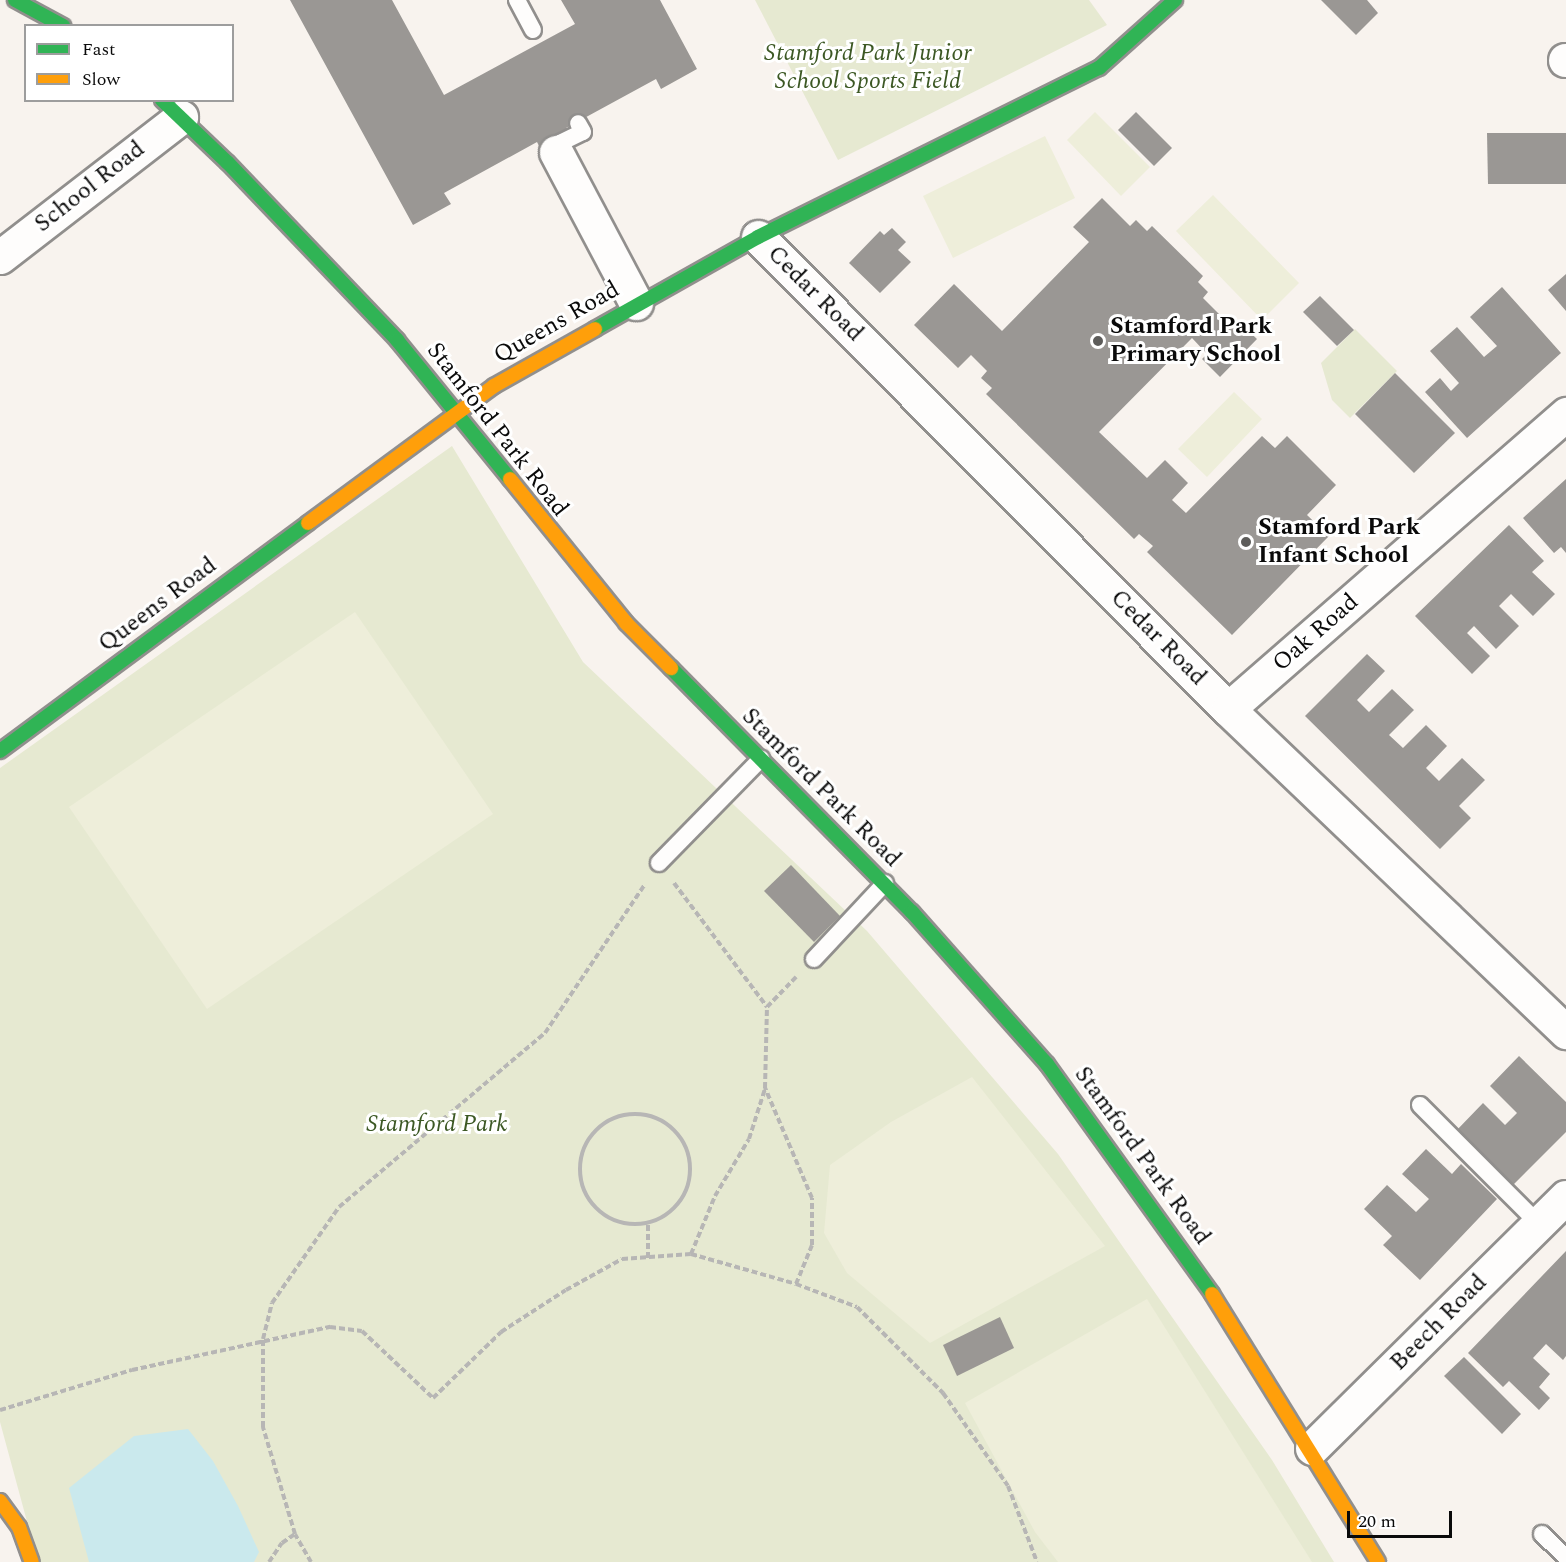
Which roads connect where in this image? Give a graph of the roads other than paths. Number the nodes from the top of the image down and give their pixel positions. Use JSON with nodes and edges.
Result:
{"nodes":[{"id":1,"x":15,"y":0,"type":"edge"},
{"id":2,"x":518,"y":0,"type":"edge"},
{"id":3,"x":1175,"y":0,"type":"edge"},
{"id":4,"x":59,"y":24,"type":"edge"},
{"id":5,"x":533,"y":30,"type":"dead end"},
{"id":6,"x":172,"y":109,"type":"edge"},
{"id":7,"x":578,"y":123,"type":"dead end"},
{"id":8,"x":556,"y":152,"type":"joint"},
{"id":9,"x":758,"y":237,"type":"junction"},
{"id":10,"x":0,"y":257,"type":"edge"},
{"id":11,"x":636,"y":303,"type":"junction"},
{"id":12,"x":457,"y":414,"type":"junction"},
{"id":13,"x":1566,"y":414,"type":"edge"},
{"id":14,"x":1228,"y":709,"type":"junction"},
{"id":15,"x":0,"y":751,"type":"edge"},
{"id":16,"x":761,"y":759,"type":"junction"},
{"id":17,"x":659,"y":863,"type":"road end"},
{"id":18,"x":885,"y":883,"type":"junction"},
{"id":19,"x":814,"y":959,"type":"road end"},
{"id":20,"x":1566,"y":1032,"type":"edge"},
{"id":21,"x":1419,"y":1104,"type":"dead end"},
{"id":22,"x":1566,"y":1197,"type":"edge"},
{"id":23,"x":1539,"y":1224,"type":"junction"},
{"id":24,"x":1312,"y":1448,"type":"junction"},
{"id":25,"x":0,"y":1501,"type":"edge"},
{"id":26,"x":1542,"y":1534,"type":"dead end"},
{"id":27,"x":1566,"y":1557,"type":"edge"},
{"id":28,"x":32,"y":1562,"type":"edge"},
{"id":29,"x":1378,"y":1562,"type":"edge"}],
"edges":[{"from":1,"to":4,"type":"street"},
{"from":2,"to":5,"type":"lane"},
{"from":3,"to":9,"type":"street","name":"Queens Road"},
{"from":6,"to":10,"type":"street","name":"School Road"},
{"from":6,"to":12,"type":"street","name":"Stamford Park Road"},
{"from":7,"to":8,"type":"lane"},
{"from":8,"to":11,"type":"street"},
{"from":9,"to":11,"type":"street","name":"Queens Road"},
{"from":9,"to":14,"type":"street","name":"Cedar Road"},
{"from":11,"to":12,"type":"street","name":"Queens Road"},
{"from":12,"to":15,"type":"street","name":"Queens Road"},
{"from":12,"to":16,"type":"street","name":"Stamford Park Road"},
{"from":13,"to":14,"type":"street","name":"Oak Road"},
{"from":14,"to":20,"type":"street","name":"Cedar Road"},
{"from":16,"to":17,"type":"lane"},
{"from":16,"to":18,"type":"street","name":"Stamford Park Road"},
{"from":18,"to":19,"type":"lane"},
{"from":18,"to":24,"type":"street","name":"Stamford Park Road"},
{"from":21,"to":23,"type":"lane"},
{"from":22,"to":23,"type":"street","name":"Beech Road"},
{"from":23,"to":24,"type":"street","name":"Beech Road"},
{"from":24,"to":29,"type":"street","name":"Stamford Park Road"},
{"from":25,"to":28,"type":"street"},
{"from":26,"to":27,"type":"lane"}]}
